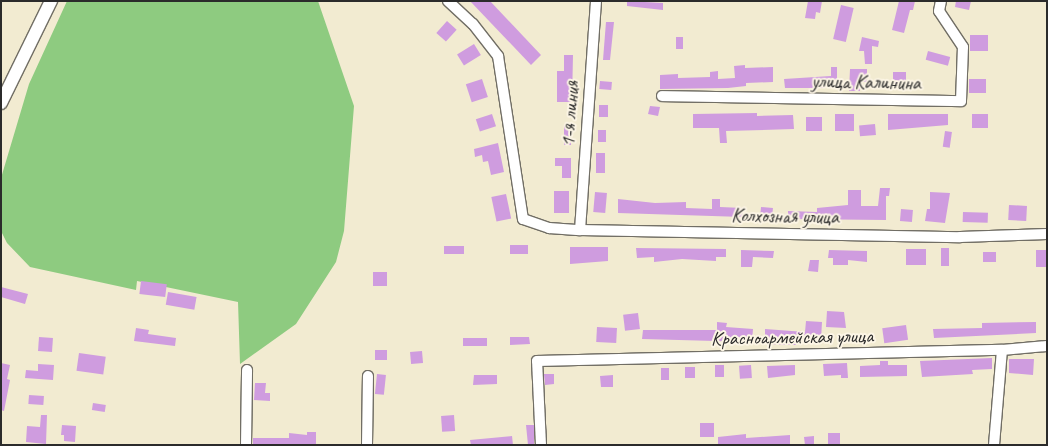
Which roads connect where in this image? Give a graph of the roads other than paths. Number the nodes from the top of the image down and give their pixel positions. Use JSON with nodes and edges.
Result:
{"nodes":[{"id":1,"x":51,"y":1,"type":"edge"},
{"id":2,"x":448,"y":1,"type":"edge"},
{"id":3,"x":596,"y":1,"type":"edge"},
{"id":4,"x":941,"y":1,"type":"edge"},
{"id":5,"x":662,"y":96,"type":"dead end"},
{"id":6,"x":1,"y":103,"type":"edge"},
{"id":7,"x":580,"y":230,"type":"junction"},
{"id":8,"x":1047,"y":234,"type":"edge"},
{"id":9,"x":1047,"y":346,"type":"edge"},
{"id":10,"x":1002,"y":350,"type":"junction"},
{"id":11,"x":247,"y":370,"type":"dead end"},
{"id":12,"x":368,"y":376,"type":"dead end"},
{"id":13,"x":246,"y":445,"type":"edge"},
{"id":14,"x":367,"y":445,"type":"edge"},
{"id":15,"x":541,"y":445,"type":"edge"},
{"id":16,"x":994,"y":445,"type":"edge"}],
"edges":[{"from":1,"to":6,"type":"street"},
{"from":2,"to":7,"type":"street","name":"Колхозная улица"},
{"from":3,"to":7,"type":"street","name":"1-я линия"},
{"from":4,"to":5,"type":"street","name":"улица Калинина"},
{"from":7,"to":8,"type":"street","name":"Колхозная улица"},
{"from":9,"to":10,"type":"street","name":"Красноармейская улица"},
{"from":10,"to":15,"type":"street","name":"Красноармейская улица"},
{"from":10,"to":16,"type":"street"},
{"from":11,"to":13,"type":"street"},
{"from":12,"to":14,"type":"street"}]}
